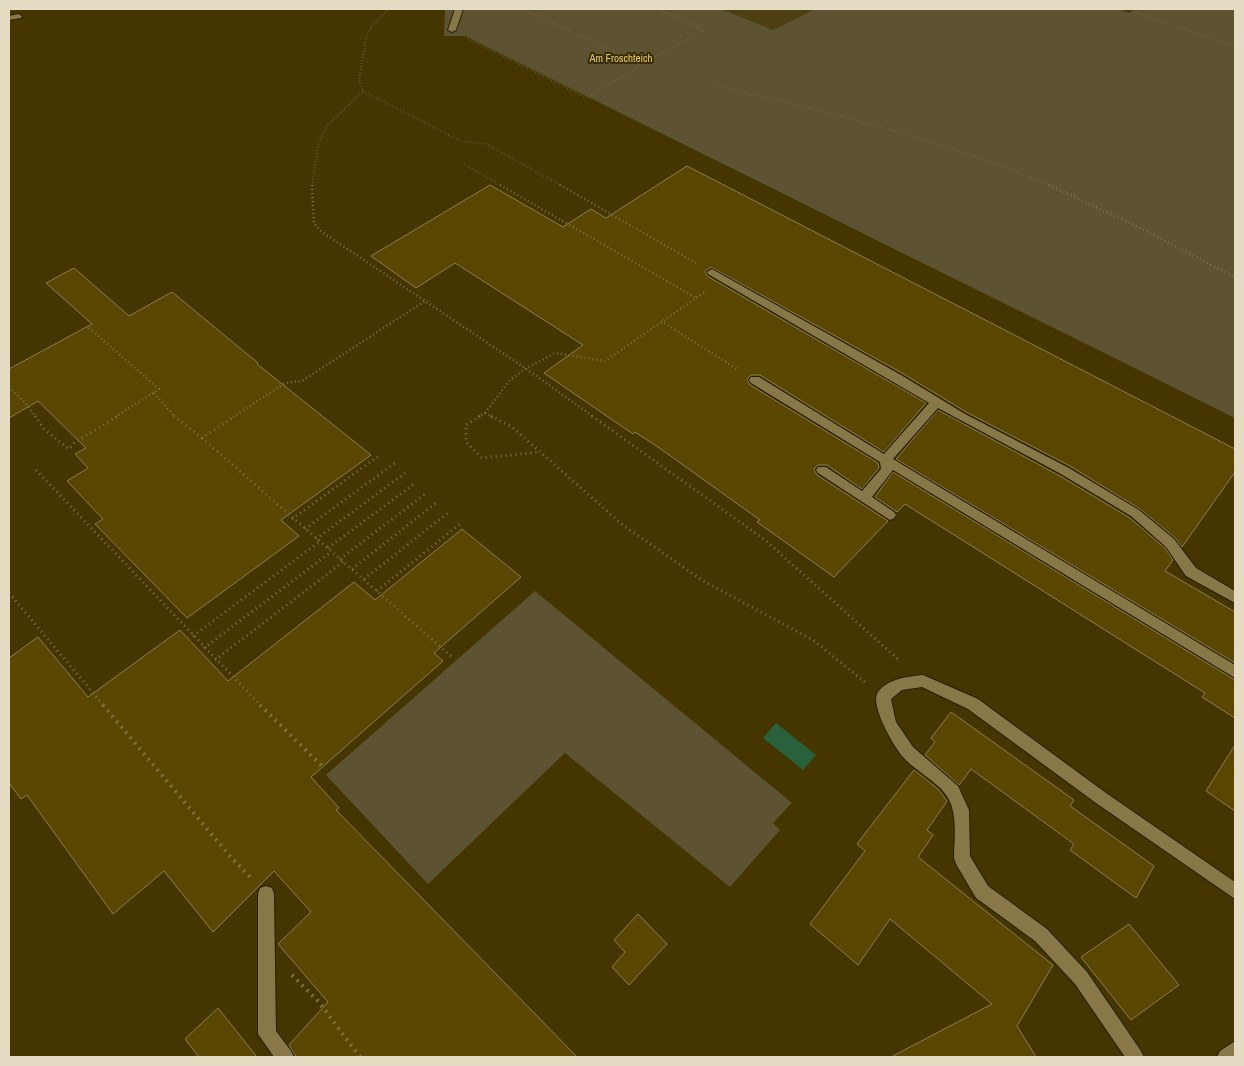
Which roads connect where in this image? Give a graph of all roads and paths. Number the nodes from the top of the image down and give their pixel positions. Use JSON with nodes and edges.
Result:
{"nodes":[{"id":1,"x":389,"y":9,"type":"edge"},
{"id":2,"x":458,"y":9,"type":"edge"},
{"id":3,"x":522,"y":9,"type":"edge"},
{"id":4,"x":656,"y":9,"type":"edge"},
{"id":5,"x":1125,"y":9,"type":"edge"},
{"id":6,"x":18,"y":16,"type":"dead end"},
{"id":7,"x":9,"y":18,"type":"edge"},
{"id":8,"x":452,"y":30,"type":"joint"},
{"id":9,"x":1235,"y":46,"type":"edge"},
{"id":10,"x":642,"y":64,"type":"junction"},
{"id":11,"x":709,"y":84,"type":"dead end"},
{"id":12,"x":363,"y":91,"type":"junction"},
{"id":13,"x":464,"y":164,"type":"dead end"},
{"id":14,"x":712,"y":272,"type":"joint"},
{"id":15,"x":1235,"y":277,"type":"edge"},
{"id":16,"x":724,"y":279,"type":"junction"},
{"id":17,"x":696,"y":298,"type":"junction"},
{"id":18,"x":426,"y":301,"type":"junction"},
{"id":19,"x":661,"y":321,"type":"junction"},
{"id":20,"x":88,"y":328,"type":"dead end"},
{"id":21,"x":525,"y":368,"type":"junction"},
{"id":22,"x":755,"y":380,"type":"joint"},
{"id":23,"x":9,"y":388,"type":"edge"},
{"id":24,"x":154,"y":394,"type":"junction"},
{"id":25,"x":937,"y":402,"type":"junction"},
{"id":26,"x":485,"y":413,"type":"junction"},
{"id":27,"x":202,"y":438,"type":"junction"},
{"id":28,"x":539,"y":452,"type":"junction"},
{"id":29,"x":380,"y":455,"type":"dead end"},
{"id":30,"x":885,"y":460,"type":"junction"},
{"id":31,"x":395,"y":463,"type":"dead end"},
{"id":32,"x":36,"y":470,"type":"dead end"},
{"id":33,"x":822,"y":470,"type":"dead end"},
{"id":34,"x":405,"y":473,"type":"dead end"},
{"id":35,"x":414,"y":484,"type":"dead end"},
{"id":36,"x":424,"y":494,"type":"dead end"},
{"id":37,"x":864,"y":497,"type":"junction"},
{"id":38,"x":436,"y":503,"type":"dead end"},
{"id":39,"x":448,"y":513,"type":"dead end"},
{"id":40,"x":890,"y":516,"type":"dead end"},
{"id":41,"x":292,"y":519,"type":"junction"},
{"id":42,"x":461,"y":523,"type":"dead end"},
{"id":43,"x":305,"y":530,"type":"junction"},
{"id":44,"x":318,"y":540,"type":"junction"},
{"id":45,"x":328,"y":548,"type":"junction"},
{"id":46,"x":331,"y":552,"type":"junction"},
{"id":47,"x":341,"y":560,"type":"junction"},
{"id":48,"x":352,"y":569,"type":"junction"},
{"id":49,"x":364,"y":579,"type":"junction"},
{"id":50,"x":377,"y":591,"type":"junction"},
{"id":51,"x":9,"y":593,"type":"edge"},
{"id":52,"x":1235,"y":598,"type":"edge"},
{"id":53,"x":193,"y":636,"type":"junction"},
{"id":54,"x":204,"y":648,"type":"junction"},
{"id":55,"x":451,"y":656,"type":"dead end"},
{"id":56,"x":215,"y":660,"type":"junction"},
{"id":57,"x":1235,"y":672,"type":"edge"},
{"id":58,"x":924,"y":681,"type":"junction"},
{"id":59,"x":882,"y":696,"type":"junction"},
{"id":60,"x":322,"y":766,"type":"dead end"},
{"id":61,"x":1235,"y":891,"type":"edge"},
{"id":62,"x":266,"y":894,"type":"joint"},
{"id":63,"x":267,"y":950,"type":"junction"},
{"id":64,"x":1235,"y":1050,"type":"edge"},
{"id":65,"x":285,"y":1057,"type":"edge"},
{"id":66,"x":360,"y":1057,"type":"edge"},
{"id":67,"x":1135,"y":1057,"type":"edge"},
{"id":68,"x":1226,"y":1057,"type":"edge"}],
"edges":[{"from":1,"to":12,"type":"path"},
{"from":2,"to":8,"type":"street"},
{"from":3,"to":10,"type":"path"},
{"from":4,"to":10,"type":"path"},
{"from":5,"to":9,"type":"path"},
{"from":6,"to":7,"type":"street"},
{"from":8,"to":10,"type":"path"},
{"from":11,"to":15,"type":"path"},
{"from":12,"to":14,"type":"path"},
{"from":12,"to":18,"type":"path"},
{"from":13,"to":17,"type":"path"},
{"from":14,"to":16,"type":"street"},
{"from":16,"to":17,"type":"path"},
{"from":16,"to":25,"type":"street"},
{"from":17,"to":19,"type":"path"},
{"from":18,"to":21,"type":"path"},
{"from":18,"to":27,"type":"path"},
{"from":19,"to":21,"type":"path"},
{"from":19,"to":22,"type":"path"},
{"from":20,"to":24,"type":"path"},
{"from":21,"to":26,"type":"path"},
{"from":21,"to":58,"type":"path"},
{"from":22,"to":30,"type":"street"},
{"from":23,"to":24,"type":"path"},
{"from":24,"to":27,"type":"path"},
{"from":25,"to":30,"type":"street"},
{"from":25,"to":52,"type":"street"},
{"from":26,"to":28,"type":"path"},
{"from":26,"to":28,"type":"path"},
{"from":27,"to":41,"type":"path"},
{"from":28,"to":59,"type":"path"},
{"from":29,"to":41,"type":"path"},
{"from":30,"to":37,"type":"street"},
{"from":30,"to":57,"type":"street"},
{"from":31,"to":43,"type":"path"},
{"from":32,"to":53,"type":"path"},
{"from":33,"to":37,"type":"street"},
{"from":34,"to":44,"type":"path"},
{"from":35,"to":45,"type":"path"},
{"from":36,"to":47,"type":"path"},
{"from":37,"to":40,"type":"street"},
{"from":38,"to":48,"type":"path"},
{"from":39,"to":49,"type":"path"},
{"from":41,"to":43,"type":"path"},
{"from":42,"to":50,"type":"path"},
{"from":43,"to":44,"type":"path"},
{"from":44,"to":45,"type":"path"},
{"from":44,"to":53,"type":"path"},
{"from":45,"to":46,"type":"path"},
{"from":46,"to":47,"type":"path"},
{"from":46,"to":54,"type":"path"},
{"from":47,"to":48,"type":"path"},
{"from":47,"to":56,"type":"path"},
{"from":48,"to":49,"type":"path"},
{"from":49,"to":50,"type":"path"},
{"from":50,"to":55,"type":"path"},
{"from":51,"to":62,"type":"path"},
{"from":53,"to":54,"type":"path"},
{"from":54,"to":56,"type":"path"},
{"from":56,"to":60,"type":"path"},
{"from":58,"to":59,"type":"street"},
{"from":58,"to":61,"type":"street"},
{"from":59,"to":67,"type":"street"},
{"from":62,"to":63,"type":"street"},
{"from":63,"to":65,"type":"street"},
{"from":63,"to":66,"type":"path"},
{"from":64,"to":68,"type":"street"}]}
